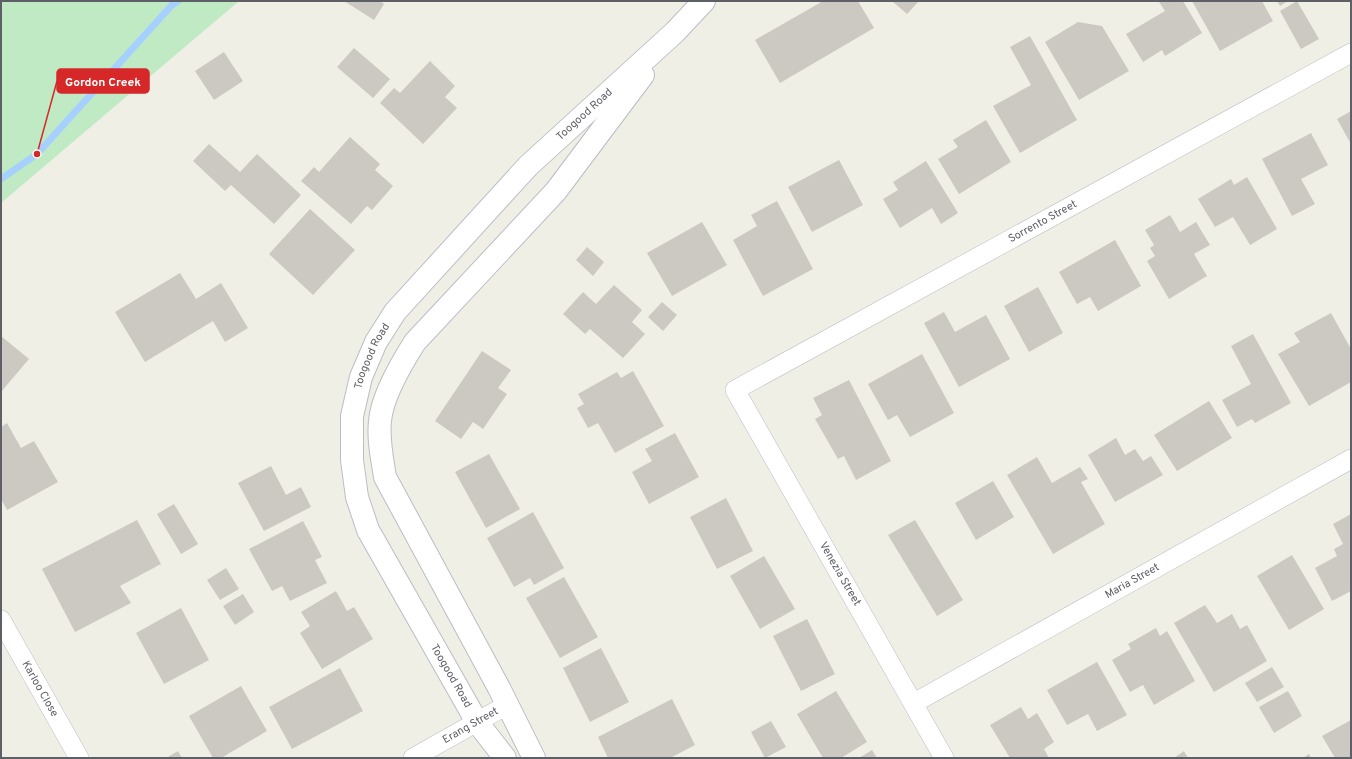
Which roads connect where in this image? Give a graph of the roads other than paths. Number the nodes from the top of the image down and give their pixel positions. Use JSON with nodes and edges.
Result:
{"nodes":[{"id":1,"x":704,"y":1,"type":"edge"},
{"id":2,"x":675,"y":32,"type":"junction"},
{"id":3,"x":1351,"y":53,"type":"edge"},
{"id":4,"x":735,"y":390,"type":"joint"},
{"id":5,"x":1351,"y":458,"type":"edge"},
{"id":6,"x":1,"y":620,"type":"edge"},
{"id":7,"x":507,"y":704,"type":"junction"},
{"id":8,"x":914,"y":704,"type":"junction"},
{"id":9,"x":477,"y":722,"type":"junction"},
{"id":10,"x":79,"y":758,"type":"edge"},
{"id":11,"x":413,"y":758,"type":"edge"},
{"id":12,"x":505,"y":758,"type":"edge"},
{"id":13,"x":534,"y":758,"type":"edge"},
{"id":14,"x":944,"y":758,"type":"edge"}],
"edges":[{"from":1,"to":2,"type":"street","name":"Toogood Road"},
{"from":2,"to":7,"type":"street","name":"Toogood Road"},
{"from":2,"to":9,"type":"street","name":"Toogood Road"},
{"from":3,"to":4,"type":"street","name":"Sorrento Street"},
{"from":4,"to":8,"type":"street","name":"Venezia Street"},
{"from":5,"to":8,"type":"street","name":"Maria Street"},
{"from":6,"to":10,"type":"street","name":"Karloo Close"},
{"from":7,"to":9,"type":"street","name":"Erang Street"},
{"from":7,"to":13,"type":"street","name":"Toogood Road"},
{"from":8,"to":14,"type":"street","name":"Venezia Street"},
{"from":9,"to":11,"type":"street","name":"Erang Street"},
{"from":9,"to":12,"type":"street","name":"Toogood Road"}]}
